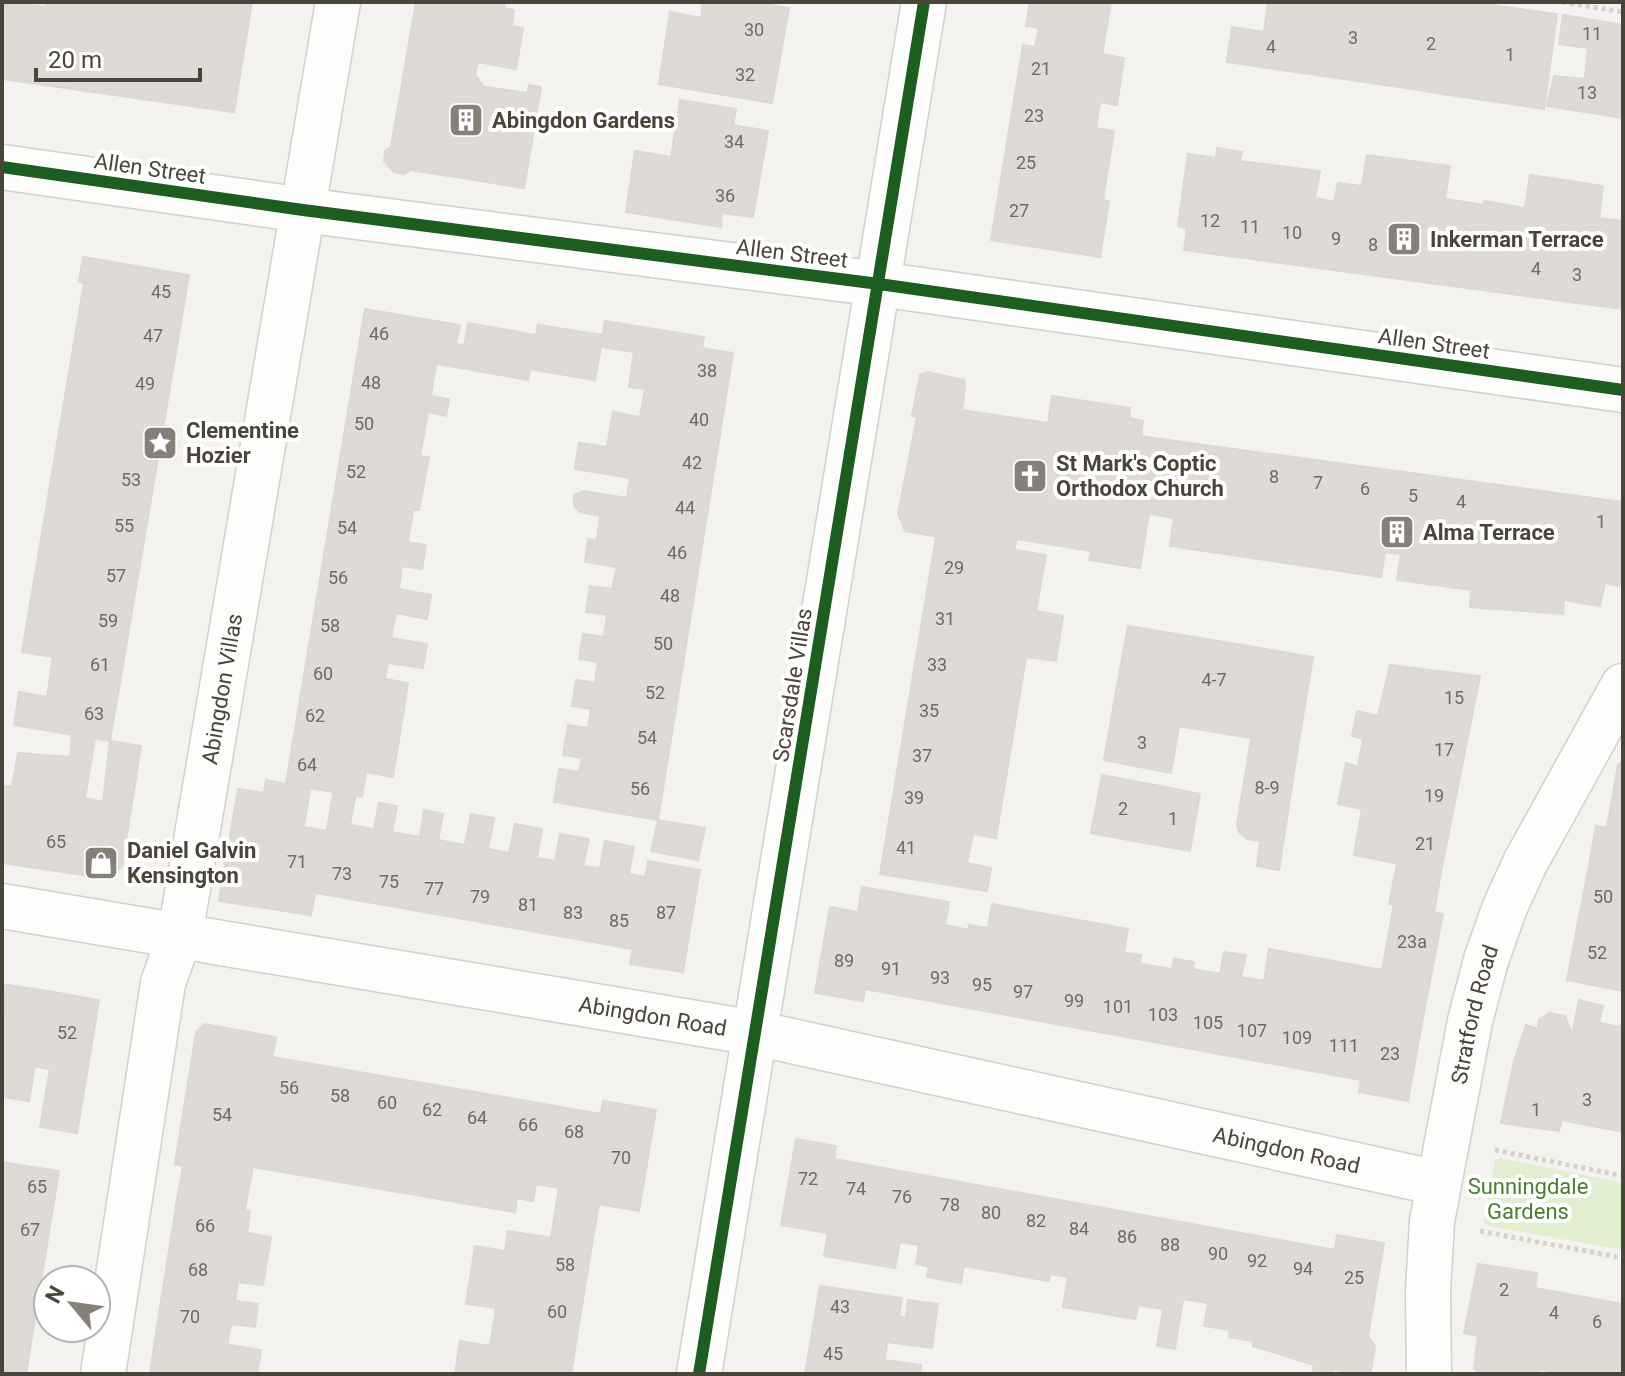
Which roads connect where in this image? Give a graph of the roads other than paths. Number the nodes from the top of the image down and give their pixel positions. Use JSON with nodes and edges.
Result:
{"nodes":[{"id":1,"x":338,"y":2,"type":"edge"},
{"id":2,"x":924,"y":2,"type":"edge"},
{"id":3,"x":2,"y":167,"type":"edge"},
{"id":4,"x":303,"y":210,"type":"junction"},
{"id":5,"x":879,"y":284,"type":"junction"},
{"id":6,"x":1623,"y":390,"type":"edge"},
{"id":7,"x":1623,"y":686,"type":"edge"},
{"id":8,"x":2,"y":906,"type":"edge"},
{"id":9,"x":180,"y":935,"type":"junction"},
{"id":10,"x":755,"y":1033,"type":"junction"},
{"id":11,"x":1435,"y":1202,"type":"junction"},
{"id":12,"x":103,"y":1374,"type":"edge"},
{"id":13,"x":699,"y":1374,"type":"edge"},
{"id":14,"x":1429,"y":1374,"type":"edge"}],
"edges":[{"from":1,"to":4,"type":"street","name":"Abingdon Villas"},
{"from":2,"to":5,"type":"street","name":"Scarsdale Villas"},
{"from":3,"to":4,"type":"street","name":"Allen Street"},
{"from":4,"to":5,"type":"street","name":"Allen Street"},
{"from":4,"to":9,"type":"street","name":"Abingdon Villas"},
{"from":5,"to":6,"type":"street","name":"Allen Street"},
{"from":5,"to":10,"type":"street","name":"Scarsdale Villas"},
{"from":7,"to":11,"type":"street","name":"Stratford Road"},
{"from":8,"to":9,"type":"street","name":"Abingdon Road"},
{"from":9,"to":10,"type":"street","name":"Abingdon Road"},
{"from":9,"to":12,"type":"street","name":"Abingdon Villas"},
{"from":10,"to":11,"type":"street","name":"Abingdon Road"},
{"from":10,"to":13,"type":"street","name":"Scarsdale Villas"},
{"from":11,"to":14,"type":"street","name":"Stratford Road"}]}
